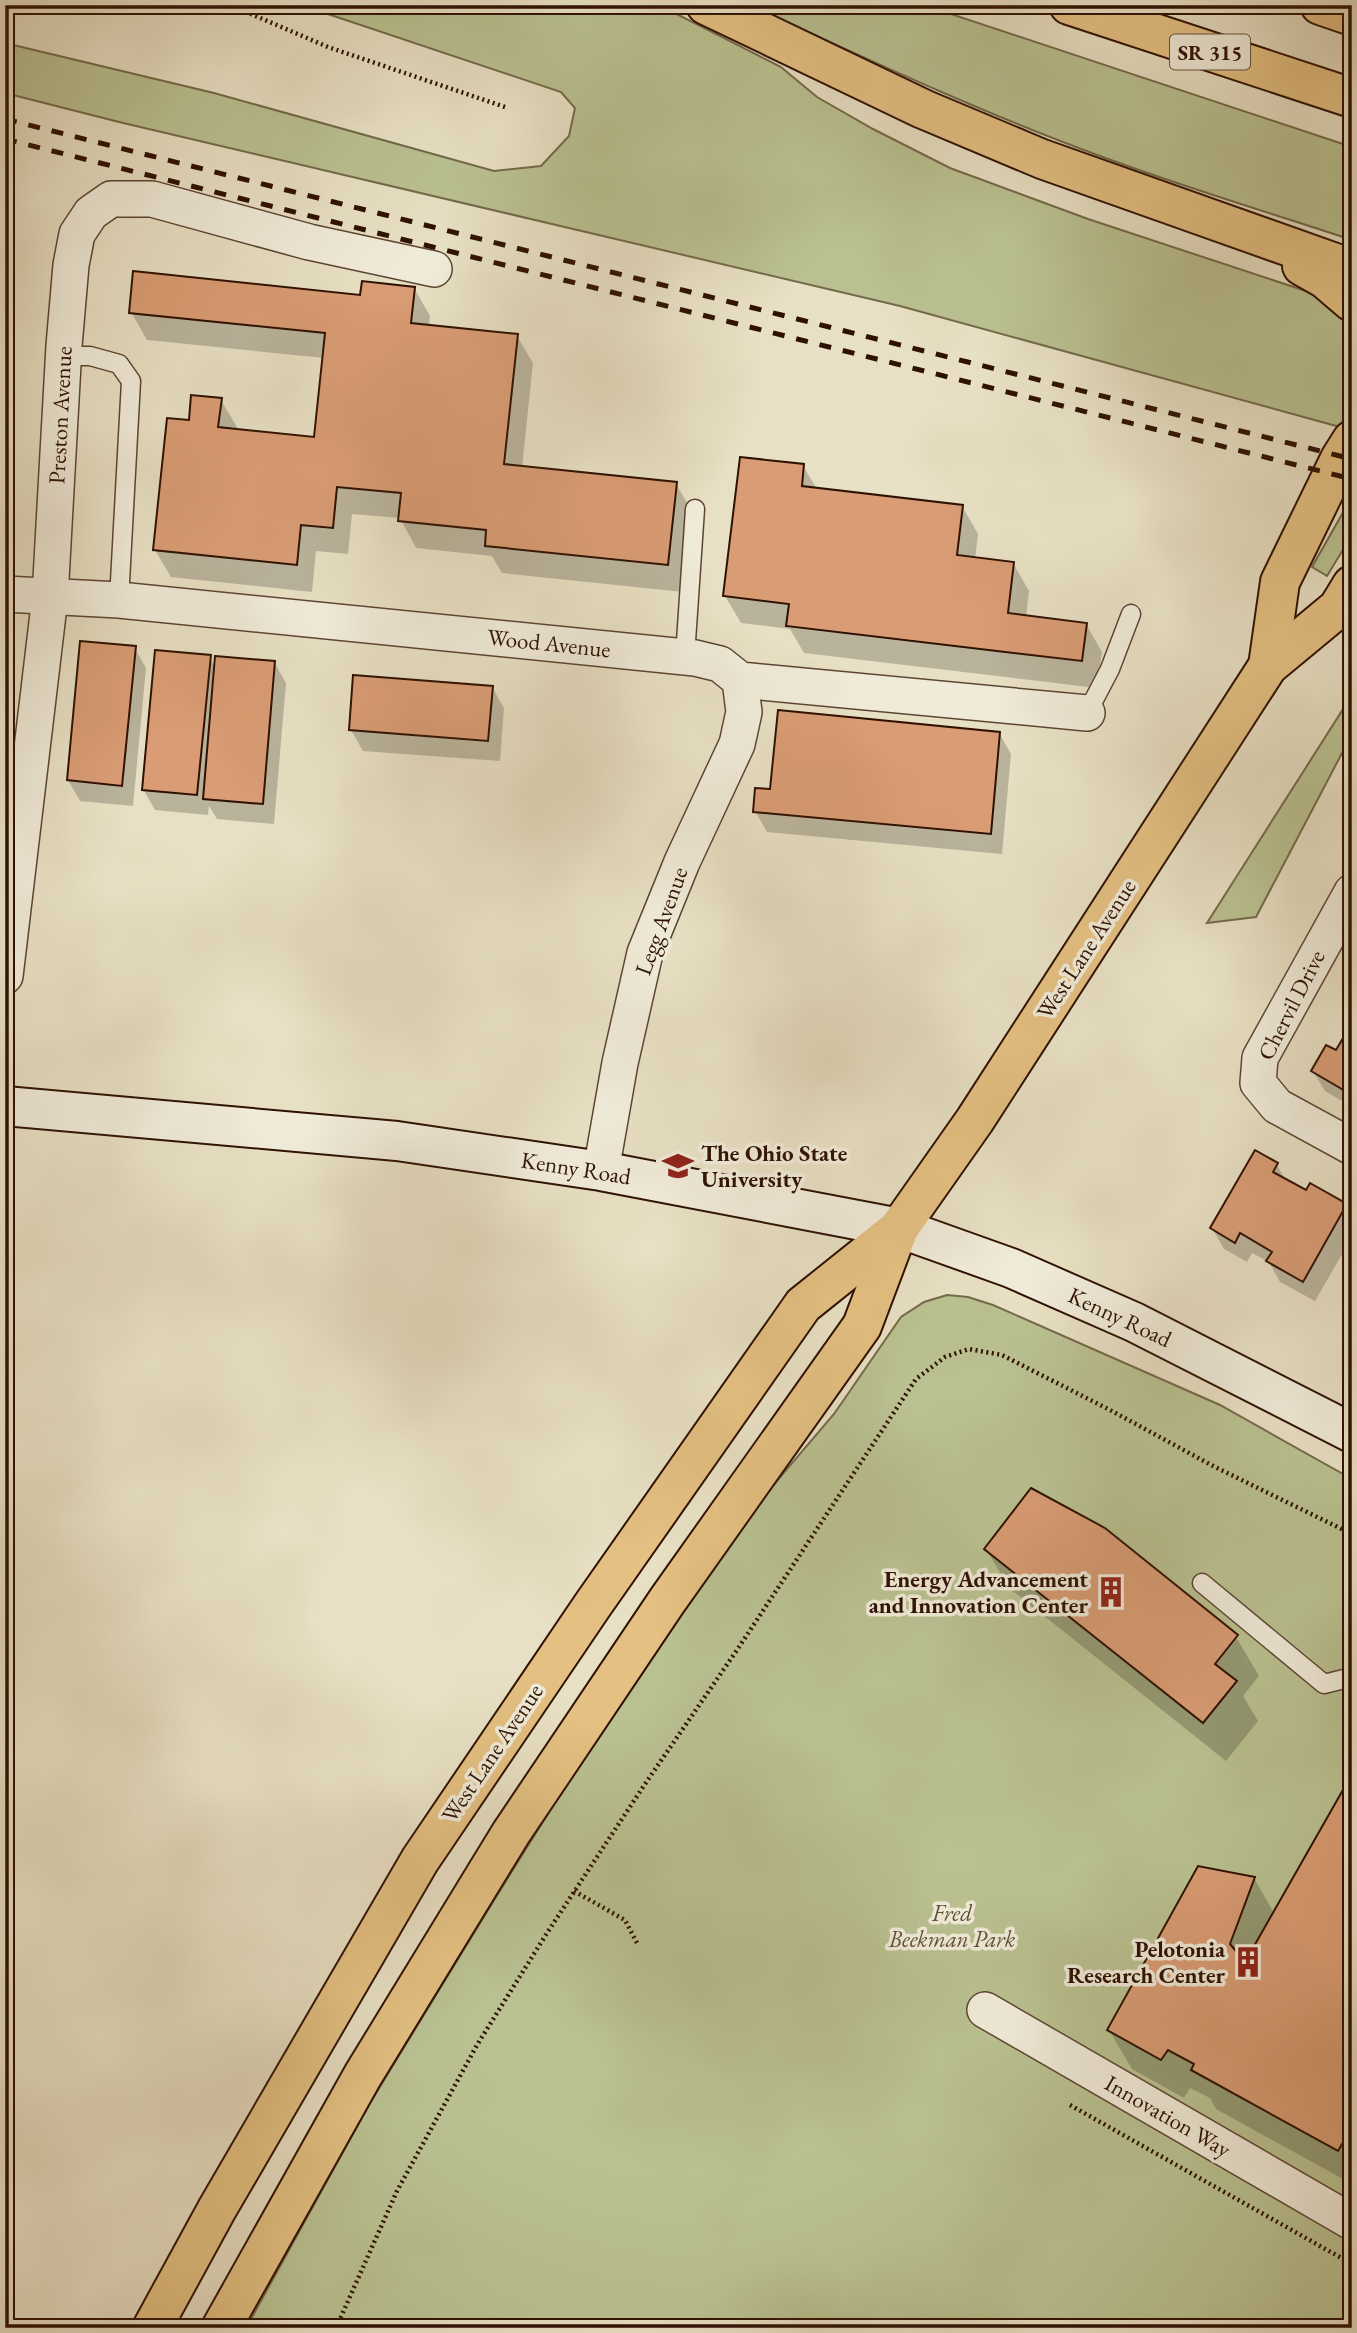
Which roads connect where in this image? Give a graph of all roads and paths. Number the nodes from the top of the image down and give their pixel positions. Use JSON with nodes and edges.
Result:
{"nodes":[{"id":1,"x":230,"y":5,"type":"edge"},
{"id":2,"x":706,"y":5,"type":"edge"},
{"id":3,"x":1069,"y":5,"type":"edge"},
{"id":4,"x":1321,"y":5,"type":"edge"},
{"id":5,"x":1352,"y":16,"type":"edge"},
{"id":6,"x":1352,"y":98,"type":"edge"},
{"id":7,"x":505,"y":107,"type":"dead end"},
{"id":8,"x":1233,"y":227,"type":"junction"},
{"id":9,"x":1352,"y":269,"type":"edge"},
{"id":10,"x":435,"y":270,"type":"dead end"},
{"id":11,"x":1352,"y":302,"type":"edge"},
{"id":12,"x":64,"y":356,"type":"junction"},
{"id":13,"x":1352,"y":440,"type":"edge"},
{"id":14,"x":695,"y":509,"type":"dead end"},
{"id":15,"x":1352,"y":584,"type":"edge"},
{"id":16,"x":5,"y":594,"type":"edge"},
{"id":17,"x":50,"y":597,"type":"junction"},
{"id":18,"x":119,"y":600,"type":"junction"},
{"id":19,"x":1131,"y":614,"type":"dead end"},
{"id":20,"x":685,"y":656,"type":"junction"},
{"id":21,"x":1268,"y":666,"type":"junction"},
{"id":22,"x":740,"y":680,"type":"junction"},
{"id":23,"x":1087,"y":713,"type":"joint"},
{"id":24,"x":1352,"y":892,"type":"edge"},
{"id":25,"x":5,"y":976,"type":"edge"},
{"id":26,"x":5,"y":1106,"type":"edge"},
{"id":27,"x":1352,"y":1147,"type":"edge"},
{"id":28,"x":601,"y":1171,"type":"junction"},
{"id":29,"x":899,"y":1228,"type":"junction"},
{"id":30,"x":1349,"y":1429,"type":"edge"},
{"id":31,"x":1352,"y":1534,"type":"edge"},
{"id":32,"x":1202,"y":1583,"type":"dead end"},
{"id":33,"x":1352,"y":1677,"type":"edge"},
{"id":34,"x":574,"y":1891,"type":"junction"},
{"id":35,"x":637,"y":1943,"type":"dead end"},
{"id":36,"x":985,"y":2010,"type":"dead end"},
{"id":37,"x":1070,"y":2105,"type":"dead end"},
{"id":38,"x":1352,"y":2222,"type":"edge"},
{"id":39,"x":1352,"y":2264,"type":"edge"},
{"id":40,"x":152,"y":2328,"type":"edge"},
{"id":41,"x":220,"y":2328,"type":"edge"},
{"id":42,"x":336,"y":2328,"type":"edge"}],
"edges":[{"from":1,"to":7,"type":"path"},
{"from":2,"to":8,"type":"main road"},
{"from":3,"to":6,"type":"main road","number":"SR 315"},
{"from":4,"to":5,"type":"main road"},
{"from":8,"to":9,"type":"main road"},
{"from":8,"to":11,"type":"main road"},
{"from":10,"to":12,"type":"street","name":"Preston Avenue"},
{"from":12,"to":17,"type":"street","name":"Preston Avenue"},
{"from":12,"to":18,"type":"lane"},
{"from":13,"to":21,"type":"main road","name":"West Lane Avenue"},
{"from":14,"to":20,"type":"lane"},
{"from":15,"to":21,"type":"main road","name":"West Lane Avenue"},
{"from":16,"to":17,"type":"street","name":"Wood Avenue"},
{"from":17,"to":18,"type":"street","name":"Wood Avenue"},
{"from":17,"to":25,"type":"street","name":"Preston Avenue"},
{"from":18,"to":20,"type":"street","name":"Wood Avenue"},
{"from":19,"to":23,"type":"lane"},
{"from":20,"to":22,"type":"street","name":"Wood Avenue"},
{"from":21,"to":29,"type":"main road","name":"West Lane Avenue"},
{"from":22,"to":23,"type":"street","name":"Wood Avenue"},
{"from":22,"to":28,"type":"street","name":"Legg Avenue"},
{"from":24,"to":27,"type":"street","name":"Chervil Drive"},
{"from":26,"to":28,"type":"main road","name":"Kenny Road"},
{"from":28,"to":29,"type":"main road","name":"Kenny Road"},
{"from":29,"to":30,"type":"main road","name":"Kenny Road"},
{"from":29,"to":40,"type":"main road","name":"West Lane Avenue"},
{"from":29,"to":41,"type":"main road","name":"West Lane Avenue"},
{"from":31,"to":34,"type":"path"},
{"from":32,"to":33,"type":"lane"},
{"from":34,"to":35,"type":"path"},
{"from":34,"to":42,"type":"path"},
{"from":36,"to":38,"type":"street","name":"Innovation Way"},
{"from":37,"to":39,"type":"path"}]}
